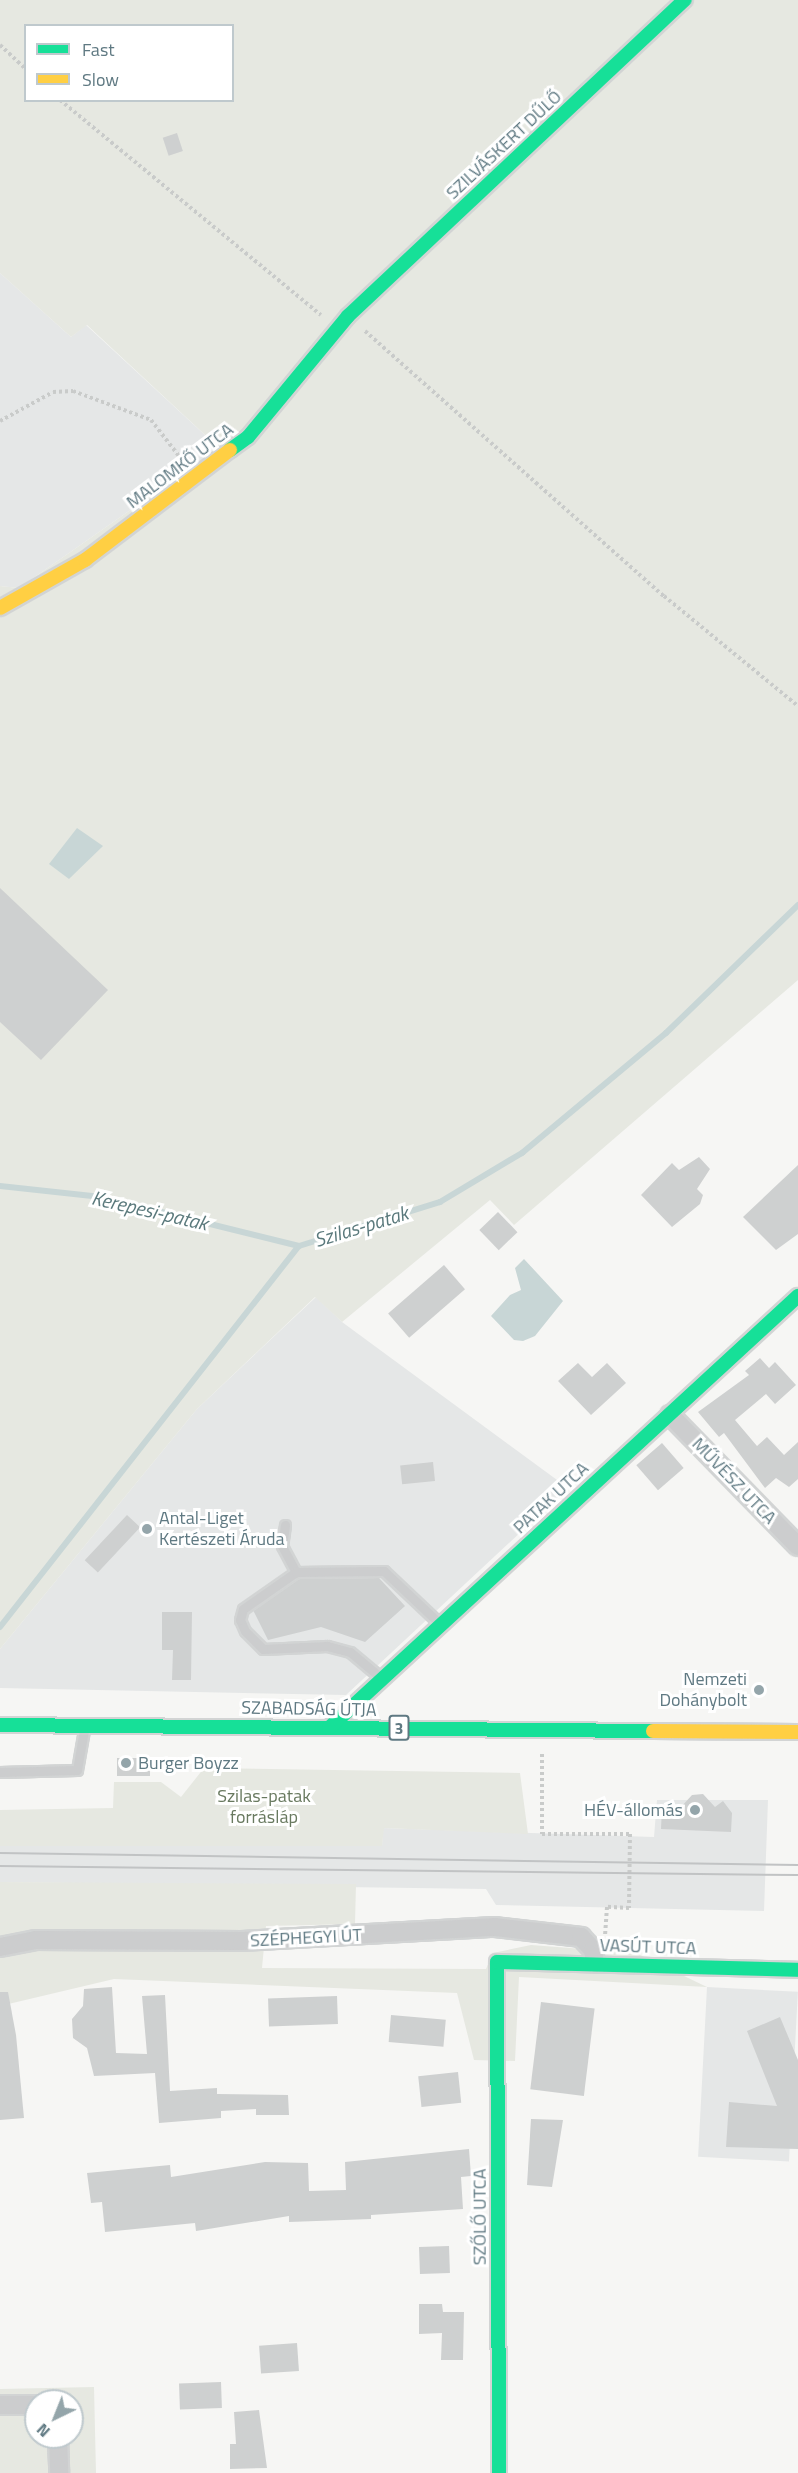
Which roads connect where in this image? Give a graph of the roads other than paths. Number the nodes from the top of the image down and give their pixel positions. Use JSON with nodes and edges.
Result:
{"nodes":[{"id":1,"x":685,"y":0,"type":"edge"},
{"id":2,"x":348,"y":316,"type":"joint"},
{"id":3,"x":0,"y":608,"type":"edge"},
{"id":4,"x":798,"y":1296,"type":"edge"},
{"id":5,"x":670,"y":1415,"type":"junction"},
{"id":6,"x":285,"y":1525,"type":"dead end"},
{"id":7,"x":798,"y":1546,"type":"edge"},
{"id":8,"x":296,"y":1572,"type":"junction"},
{"id":9,"x":441,"y":1624,"type":"junction"},
{"id":10,"x":381,"y":1679,"type":"junction"},
{"id":11,"x":0,"y":1725,"type":"edge"},
{"id":12,"x":85,"y":1725,"type":"junction"},
{"id":13,"x":329,"y":1728,"type":"junction"},
{"id":14,"x":798,"y":1732,"type":"edge"},
{"id":15,"x":0,"y":1772,"type":"edge"},
{"id":16,"x":0,"y":1947,"type":"edge"},
{"id":17,"x":497,"y":1962,"type":"joint"},
{"id":18,"x":599,"y":1963,"type":"junction"},
{"id":19,"x":798,"y":1970,"type":"edge"},
{"id":20,"x":0,"y":2405,"type":"edge"},
{"id":21,"x":24,"y":2405,"type":"edge"},
{"id":22,"x":59,"y":2449,"type":"edge"},
{"id":23,"x":60,"y":2473,"type":"edge"},
{"id":24,"x":499,"y":2473,"type":"edge"}],
"edges":[{"from":1,"to":2,"type":"street","name":"SZILVÁSKERT DŰLŐ"},
{"from":2,"to":3,"type":"street","name":"MALOMKŐ UTCA"},
{"from":4,"to":5,"type":"street","name":"PATAK UTCA"},
{"from":5,"to":7,"type":"street","name":"MŰVÉSZ UTCA"},
{"from":5,"to":9,"type":"street","name":"PATAK UTCA"},
{"from":6,"to":8,"type":"lane"},
{"from":8,"to":9,"type":"lane"},
{"from":8,"to":10,"type":"lane"},
{"from":9,"to":10,"type":"street","name":"PATAK UTCA"},
{"from":10,"to":13,"type":"street","name":"PATAK UTCA"},
{"from":11,"to":12,"type":"street","name":"SZABADSÁG ÚTJA","number":"3"},
{"from":12,"to":13,"type":"street","name":"SZABADSÁG ÚTJA","number":"3"},
{"from":12,"to":15,"type":"lane"},
{"from":13,"to":14,"type":"street","name":"SZABADSÁG ÚTJA","number":"3"},
{"from":16,"to":18,"type":"street","name":"SZÉPHEGYI ÚT"},
{"from":17,"to":18,"type":"street","name":"VASÚT UTCA"},
{"from":17,"to":24,"type":"street","name":"SZŐLŐ UTCA"},
{"from":18,"to":19,"type":"street","name":"VASÚT UTCA"},
{"from":20,"to":21,"type":"street"},
{"from":22,"to":23,"type":"street"}]}
